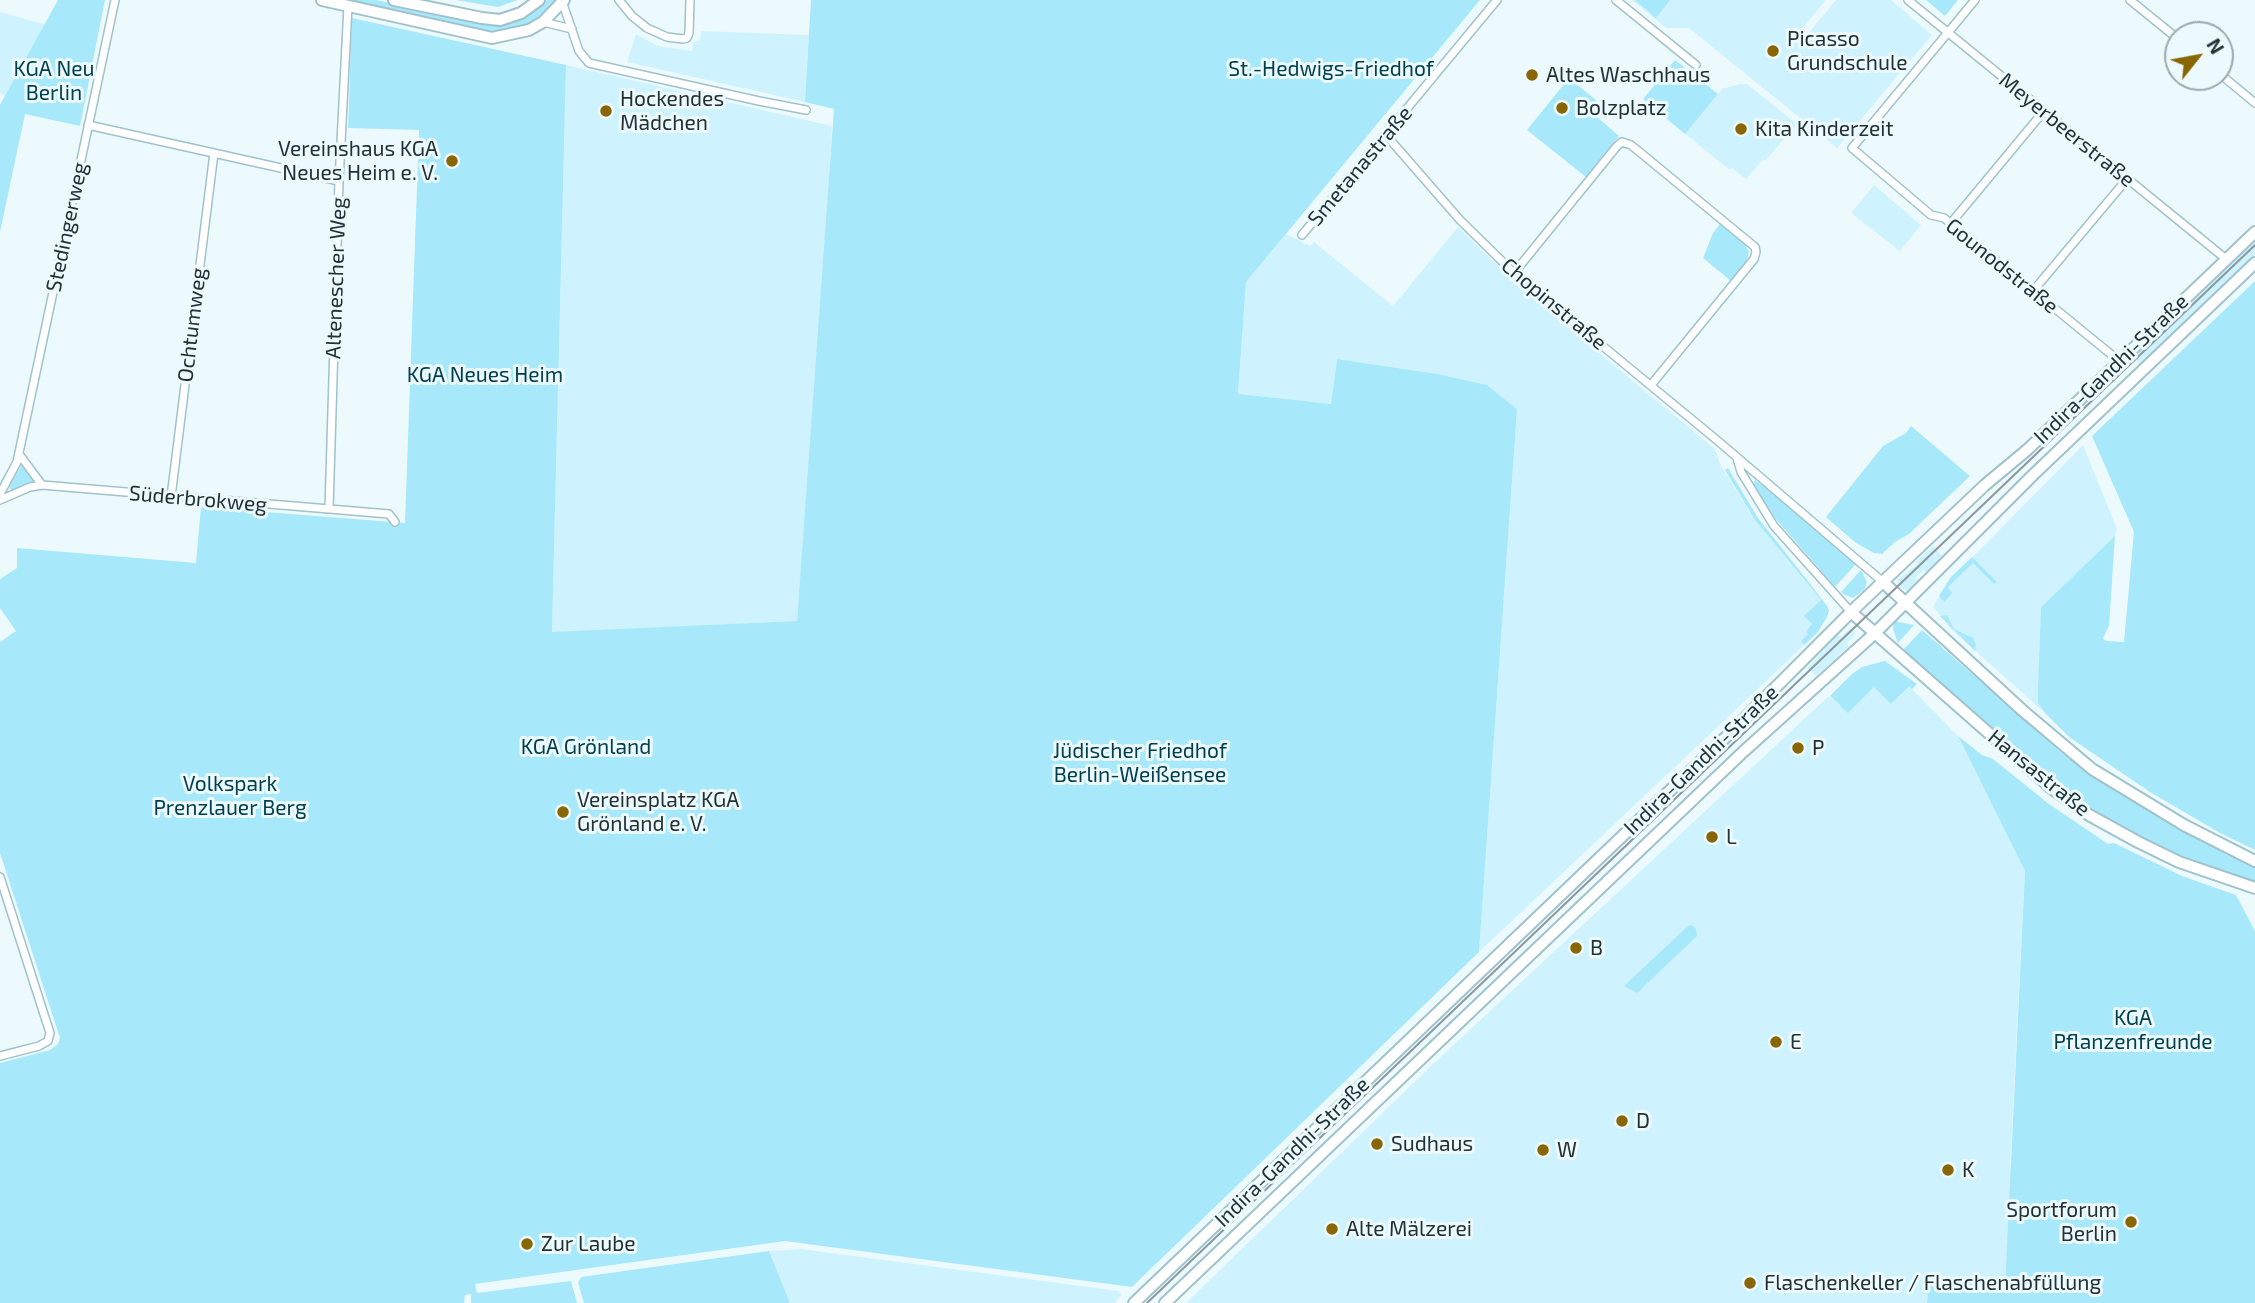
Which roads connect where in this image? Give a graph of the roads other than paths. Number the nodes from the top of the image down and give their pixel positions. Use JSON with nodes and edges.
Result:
{"nodes":[{"id":1,"x":115,"y":0,"type":"edge"},
{"id":2,"x":322,"y":0,"type":"edge"},
{"id":3,"x":394,"y":0,"type":"edge"},
{"id":4,"x":620,"y":0,"type":"edge"},
{"id":5,"x":690,"y":0,"type":"edge"},
{"id":6,"x":1497,"y":0,"type":"edge"},
{"id":7,"x":1616,"y":0,"type":"edge"},
{"id":8,"x":1909,"y":0,"type":"edge"},
{"id":9,"x":1975,"y":0,"type":"edge"},
{"id":10,"x":2130,"y":0,"type":"edge"},
{"id":11,"x":563,"y":1,"type":"edge"},
{"id":12,"x":536,"y":3,"type":"edge"},
{"id":13,"x":348,"y":6,"type":"junction"},
{"id":14,"x":543,"y":22,"type":"junction"},
{"id":15,"x":2164,"y":28,"type":"edge"},
{"id":16,"x":572,"y":29,"type":"junction"},
{"id":17,"x":1948,"y":32,"type":"junction"},
{"id":18,"x":1696,"y":65,"type":"dead end"},
{"id":19,"x":2234,"y":86,"type":"edge"},
{"id":20,"x":2255,"y":103,"type":"edge"},
{"id":21,"x":806,"y":110,"type":"dead end"},
{"id":22,"x":2044,"y":111,"type":"junction"},
{"id":23,"x":88,"y":125,"type":"junction"},
{"id":24,"x":1386,"y":135,"type":"junction"},
{"id":25,"x":214,"y":153,"type":"junction"},
{"id":26,"x":2127,"y":179,"type":"junction"},
{"id":27,"x":339,"y":181,"type":"junction"},
{"id":28,"x":1951,"y":223,"type":"junction"},
{"id":29,"x":2255,"y":232,"type":"edge"},
{"id":30,"x":1302,"y":236,"type":"dead end"},
{"id":31,"x":2226,"y":259,"type":"junction"},
{"id":32,"x":2255,"y":263,"type":"edge"},
{"id":33,"x":1514,"y":273,"type":"junction"},
{"id":34,"x":2033,"y":291,"type":"junction"},
{"id":35,"x":2118,"y":360,"type":"junction"},
{"id":36,"x":1651,"y":385,"type":"junction"},
{"id":37,"x":19,"y":454,"type":"junction"},
{"id":38,"x":1737,"y":458,"type":"junction"},
{"id":39,"x":43,"y":485,"type":"junction"},
{"id":40,"x":0,"y":494,"type":"edge"},
{"id":41,"x":171,"y":497,"type":"junction"},
{"id":42,"x":0,"y":500,"type":"edge"},
{"id":43,"x":329,"y":509,"type":"junction"},
{"id":44,"x":395,"y":522,"type":"dead end"},
{"id":45,"x":1883,"y":582,"type":"junction"},
{"id":46,"x":1905,"y":603,"type":"junction"},
{"id":47,"x":1851,"y":612,"type":"junction"},
{"id":48,"x":1874,"y":634,"type":"junction"},
{"id":49,"x":1727,"y":736,"type":"junction"},
{"id":50,"x":1743,"y":752,"type":"junction"},
{"id":51,"x":2255,"y":861,"type":"edge"},
{"id":52,"x":0,"y":877,"type":"edge"},
{"id":53,"x":2255,"y":888,"type":"edge"},
{"id":54,"x":0,"y":1056,"type":"edge"},
{"id":55,"x":1134,"y":1303,"type":"edge"},
{"id":56,"x":1165,"y":1303,"type":"edge"}],
"edges":[{"from":1,"to":23,"type":"street","name":"Stedingerweg"},
{"from":2,"to":13,"type":"main road"},
{"from":3,"to":12,"type":"main road"},
{"from":4,"to":5,"type":"street"},
{"from":6,"to":24,"type":"street","name":"Smetanastraße"},
{"from":7,"to":18,"type":"street"},
{"from":8,"to":17,"type":"street","name":"Meyerbeerstraße"},
{"from":9,"to":17,"type":"street"},
{"from":10,"to":15,"type":"street"},
{"from":11,"to":14,"type":"main road"},
{"from":11,"to":16,"type":"street"},
{"from":13,"to":14,"type":"main road"},
{"from":13,"to":27,"type":"street","name":"Altenescher Weg"},
{"from":14,"to":16,"type":"street"},
{"from":16,"to":21,"type":"street"},
{"from":17,"to":22,"type":"street","name":"Meyerbeerstraße"},
{"from":17,"to":28,"type":"street","name":"Gounodstraße"},
{"from":19,"to":20,"type":"street"},
{"from":22,"to":26,"type":"street","name":"Meyerbeerstraße"},
{"from":22,"to":28,"type":"street"},
{"from":23,"to":25,"type":"street"},
{"from":23,"to":37,"type":"street","name":"Stedingerweg"},
{"from":24,"to":30,"type":"street","name":"Smetanastraße"},
{"from":24,"to":33,"type":"street","name":"Chopinstraße"},
{"from":25,"to":27,"type":"street"},
{"from":25,"to":41,"type":"street","name":"Ochtumweg"},
{"from":26,"to":31,"type":"street","name":"Meyerbeerstraße"},
{"from":26,"to":34,"type":"street"},
{"from":27,"to":43,"type":"street","name":"Altenescher Weg"},
{"from":28,"to":34,"type":"street","name":"Gounodstraße"},
{"from":29,"to":31,"type":"main road","name":"Indira-Gandhi-Straße"},
{"from":31,"to":35,"type":"main road","name":"Indira-Gandhi-Straße"},
{"from":32,"to":46,"type":"main road","name":"Indira-Gandhi-Straße"},
{"from":33,"to":36,"type":"street","name":"Chopinstraße"},
{"from":33,"to":36,"type":"street"},
{"from":34,"to":35,"type":"street","name":"Gounodstraße"},
{"from":35,"to":45,"type":"main road","name":"Indira-Gandhi-Straße"},
{"from":36,"to":38,"type":"street","name":"Chopinstraße"},
{"from":37,"to":39,"type":"street"},
{"from":37,"to":40,"type":"street","name":"Stedingerweg"},
{"from":38,"to":45,"type":"street","name":"Chopinstraße"},
{"from":38,"to":47,"type":"street","name":"Chopinstraße"},
{"from":39,"to":41,"type":"street","name":"Süderbrokweg"},
{"from":39,"to":42,"type":"street","name":"Süderbrokweg"},
{"from":41,"to":43,"type":"street","name":"Süderbrokweg"},
{"from":43,"to":44,"type":"street","name":"Süderbrokweg"},
{"from":45,"to":46,"type":"main road","name":"Hansastraße"},
{"from":45,"to":47,"type":"main road","name":"Indira-Gandhi-Straße"},
{"from":46,"to":48,"type":"main road","name":"Indira-Gandhi-Straße"},
{"from":46,"to":51,"type":"main road","name":"Hansastraße"},
{"from":47,"to":48,"type":"main road","name":"Hansastraße"},
{"from":47,"to":49,"type":"main road","name":"Indira-Gandhi-Straße"},
{"from":48,"to":50,"type":"main road","name":"Indira-Gandhi-Straße"},
{"from":48,"to":53,"type":"main road","name":"Hansastraße"},
{"from":49,"to":50,"type":"main road"},
{"from":49,"to":55,"type":"main road","name":"Indira-Gandhi-Straße"},
{"from":50,"to":56,"type":"main road","name":"Indira-Gandhi-Straße"},
{"from":52,"to":54,"type":"street"}]}
